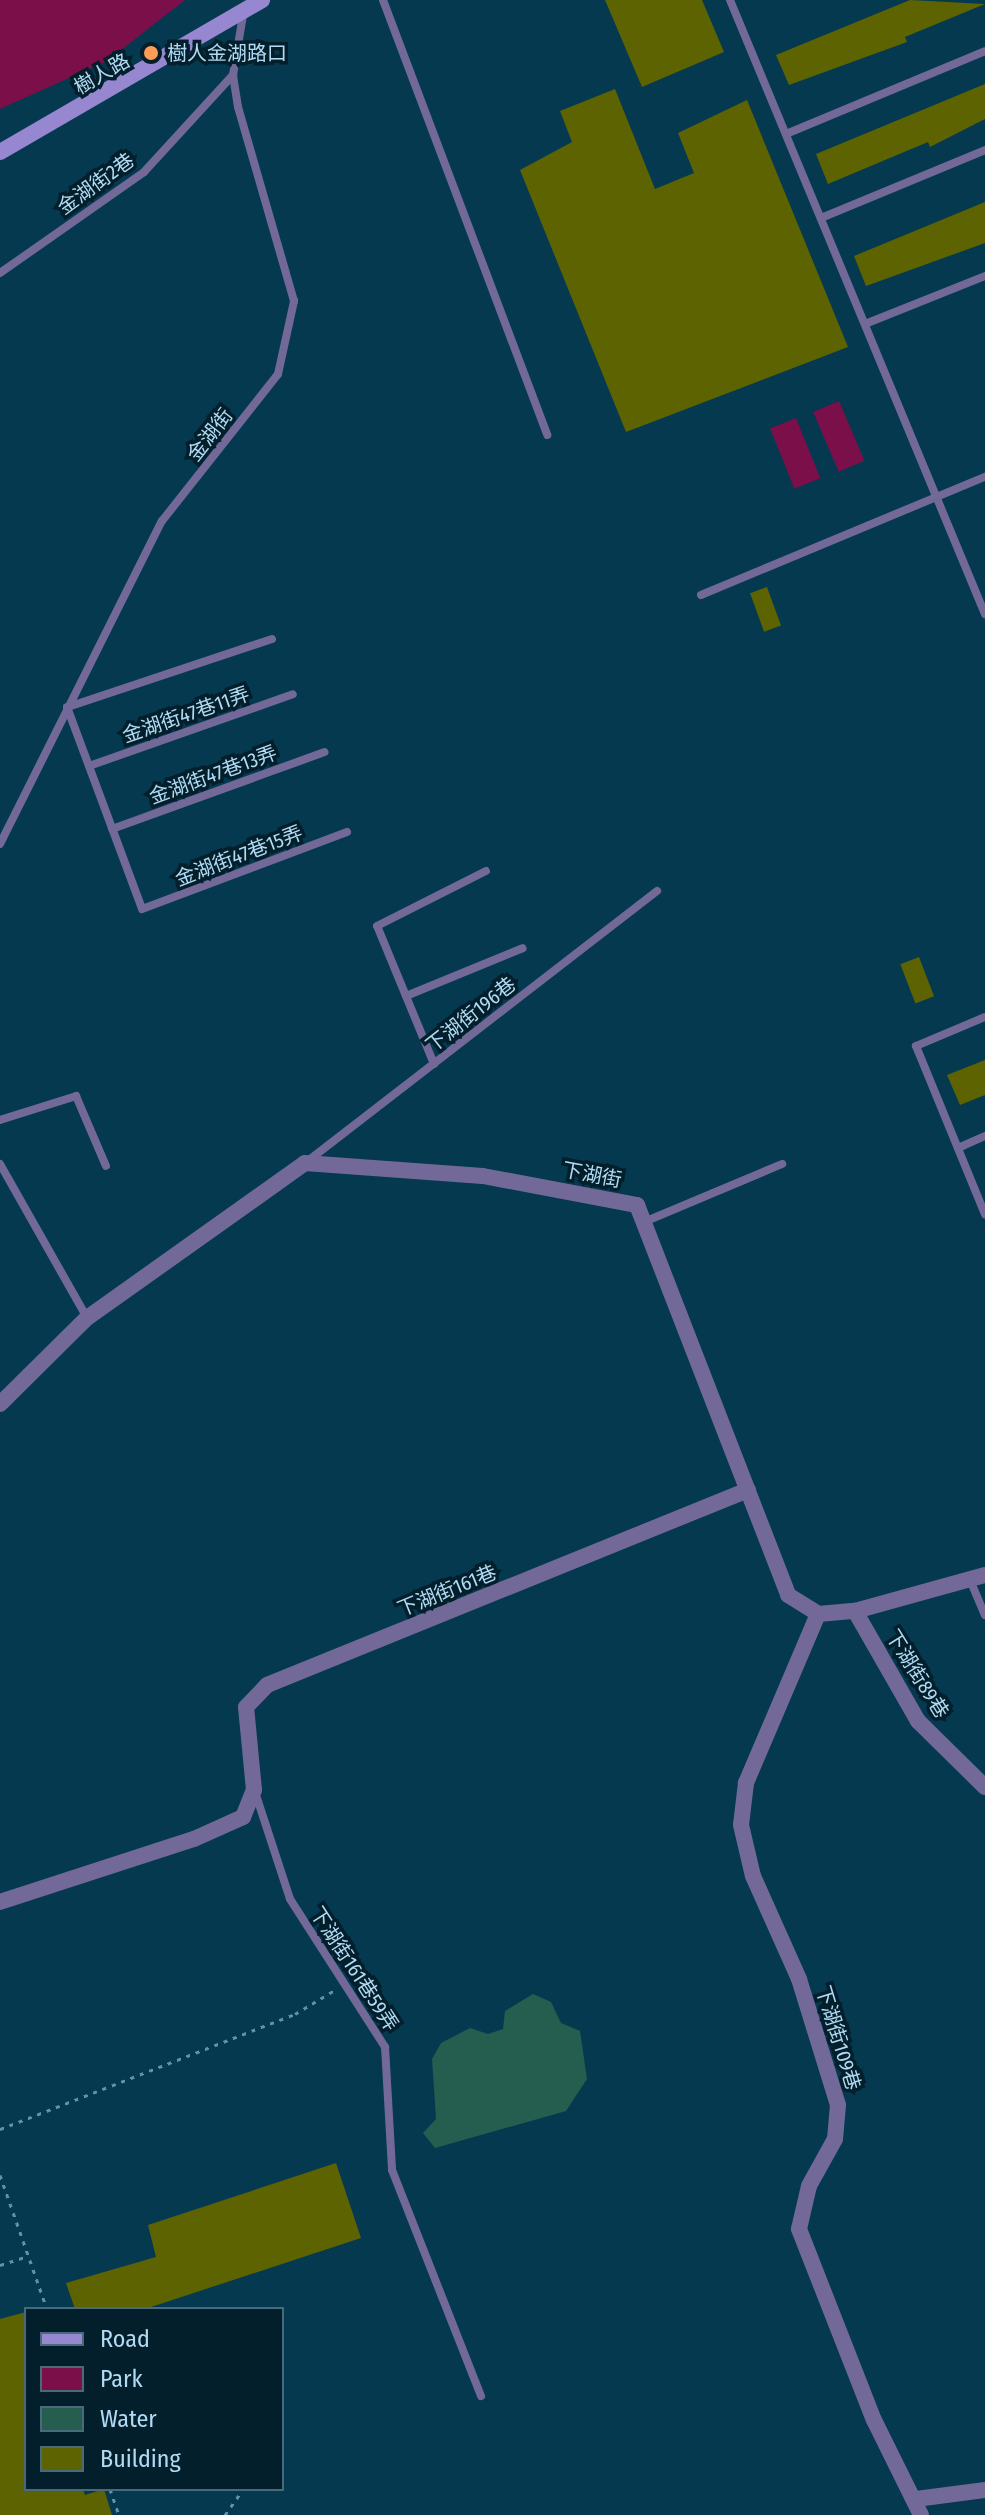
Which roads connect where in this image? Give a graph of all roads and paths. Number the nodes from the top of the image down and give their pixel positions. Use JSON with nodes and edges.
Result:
{"nodes":[{"id":1,"x":262,"y":0,"type":"edge"},
{"id":2,"x":383,"y":0,"type":"edge"},
{"id":3,"x":730,"y":0,"type":"edge"},
{"id":4,"x":243,"y":15,"type":"junction"},
{"id":5,"x":985,"y":51,"type":"edge"},
{"id":6,"x":233,"y":75,"type":"junction"},
{"id":7,"x":786,"y":134,"type":"junction"},
{"id":8,"x":985,"y":150,"type":"edge"},
{"id":9,"x":0,"y":152,"type":"edge"},
{"id":10,"x":821,"y":218,"type":"junction"},
{"id":11,"x":0,"y":273,"type":"edge"},
{"id":12,"x":985,"y":276,"type":"edge"},
{"id":13,"x":865,"y":324,"type":"junction"},
{"id":14,"x":547,"y":435,"type":"dead end"},
{"id":15,"x":985,"y":477,"type":"edge"},
{"id":16,"x":937,"y":497,"type":"junction"},
{"id":17,"x":701,"y":595,"type":"dead end"},
{"id":18,"x":985,"y":614,"type":"edge"},
{"id":19,"x":272,"y":639,"type":"dead end"},
{"id":20,"x":293,"y":694,"type":"dead end"},
{"id":21,"x":67,"y":707,"type":"junction"},
{"id":22,"x":325,"y":752,"type":"dead end"},
{"id":23,"x":89,"y":766,"type":"junction"},
{"id":24,"x":112,"y":829,"type":"junction"},
{"id":25,"x":347,"y":832,"type":"dead end"},
{"id":26,"x":0,"y":844,"type":"edge"},
{"id":27,"x":486,"y":871,"type":"dead end"},
{"id":28,"x":657,"y":891,"type":"dead end"},
{"id":29,"x":523,"y":948,"type":"dead end"},
{"id":30,"x":406,"y":996,"type":"junction"},
{"id":31,"x":985,"y":1017,"type":"edge"},
{"id":32,"x":434,"y":1064,"type":"junction"},
{"id":33,"x":0,"y":1120,"type":"edge"},
{"id":34,"x":985,"y":1136,"type":"edge"},
{"id":35,"x":958,"y":1148,"type":"junction"},
{"id":36,"x":305,"y":1163,"type":"junction"},
{"id":37,"x":0,"y":1164,"type":"edge"},
{"id":38,"x":782,"y":1164,"type":"dead end"},
{"id":39,"x":106,"y":1166,"type":"dead end"},
{"id":40,"x":985,"y":1214,"type":"edge"},
{"id":41,"x":644,"y":1222,"type":"junction"},
{"id":42,"x":87,"y":1318,"type":"junction"},
{"id":43,"x":0,"y":1404,"type":"edge"},
{"id":44,"x":748,"y":1490,"type":"junction"},
{"id":45,"x":978,"y":1577,"type":"edge"},
{"id":46,"x":855,"y":1611,"type":"junction"},
{"id":47,"x":818,"y":1614,"type":"junction"},
{"id":48,"x":985,"y":1615,"type":"edge"},
{"id":49,"x":985,"y":1787,"type":"edge"},
{"id":50,"x":254,"y":1790,"type":"junction"},
{"id":51,"x":0,"y":1902,"type":"edge"},
{"id":52,"x":345,"y":1984,"type":"junction"},
{"id":53,"x":0,"y":2129,"type":"edge"},
{"id":54,"x":0,"y":2175,"type":"edge"},
{"id":55,"x":28,"y":2255,"type":"junction"},
{"id":56,"x":0,"y":2265,"type":"edge"},
{"id":57,"x":46,"y":2307,"type":"edge"},
{"id":58,"x":481,"y":2396,"type":"dead end"},
{"id":59,"x":985,"y":2490,"type":"edge"},
{"id":60,"x":111,"y":2491,"type":"edge"},
{"id":61,"x":241,"y":2492,"type":"dead end"},
{"id":62,"x":918,"y":2507,"type":"edge"},
{"id":63,"x":119,"y":2515,"type":"edge"},
{"id":64,"x":225,"y":2515,"type":"edge"}],
"edges":[{"from":1,"to":4,"type":"street","name":"樹人路"},
{"from":2,"to":14,"type":"lane"},
{"from":3,"to":7,"type":"lane"},
{"from":4,"to":6,"type":"lane","name":"金湖街"},
{"from":4,"to":9,"type":"street","name":"樹人路"},
{"from":5,"to":7,"type":"lane"},
{"from":6,"to":11,"type":"lane","name":"金湖街2巷"},
{"from":6,"to":21,"type":"lane","name":"金湖街"},
{"from":7,"to":10,"type":"lane"},
{"from":8,"to":10,"type":"lane"},
{"from":10,"to":13,"type":"lane"},
{"from":12,"to":13,"type":"lane"},
{"from":13,"to":16,"type":"lane"},
{"from":15,"to":16,"type":"lane"},
{"from":16,"to":17,"type":"lane"},
{"from":16,"to":18,"type":"lane"},
{"from":19,"to":21,"type":"lane"},
{"from":20,"to":23,"type":"lane","name":"金湖街47巷11弄"},
{"from":21,"to":23,"type":"lane"},
{"from":21,"to":26,"type":"lane","name":"金湖街"},
{"from":22,"to":24,"type":"lane","name":"金湖街47巷13弄"},
{"from":23,"to":24,"type":"lane"},
{"from":24,"to":25,"type":"lane","name":"金湖街47巷15弄"},
{"from":27,"to":30,"type":"lane"},
{"from":28,"to":32,"type":"lane","name":"下湖街196巷"},
{"from":29,"to":30,"type":"lane"},
{"from":30,"to":32,"type":"lane"},
{"from":31,"to":35,"type":"lane"},
{"from":32,"to":36,"type":"lane","name":"下湖街196巷"},
{"from":33,"to":39,"type":"lane"},
{"from":34,"to":35,"type":"lane"},
{"from":35,"to":40,"type":"lane"},
{"from":36,"to":41,"type":"street","name":"下湖街"},
{"from":36,"to":42,"type":"street"},
{"from":37,"to":42,"type":"lane"},
{"from":38,"to":41,"type":"lane"},
{"from":41,"to":44,"type":"street"},
{"from":42,"to":43,"type":"street"},
{"from":44,"to":47,"type":"street"},
{"from":44,"to":50,"type":"street","name":"下湖街161巷"},
{"from":45,"to":46,"type":"street"},
{"from":45,"to":48,"type":"lane"},
{"from":46,"to":47,"type":"street"},
{"from":46,"to":49,"type":"street","name":"下湖街89巷"},
{"from":47,"to":62,"type":"street","name":"下湖街109巷"},
{"from":50,"to":51,"type":"street"},
{"from":50,"to":52,"type":"lane","name":"下湖街161巷59弄"},
{"from":52,"to":53,"type":"path"},
{"from":52,"to":58,"type":"lane","name":"下湖街161巷59弄"},
{"from":54,"to":55,"type":"path"},
{"from":55,"to":56,"type":"path"},
{"from":55,"to":57,"type":"path"},
{"from":59,"to":62,"type":"street"},
{"from":60,"to":63,"type":"path"},
{"from":61,"to":64,"type":"path"}]}
